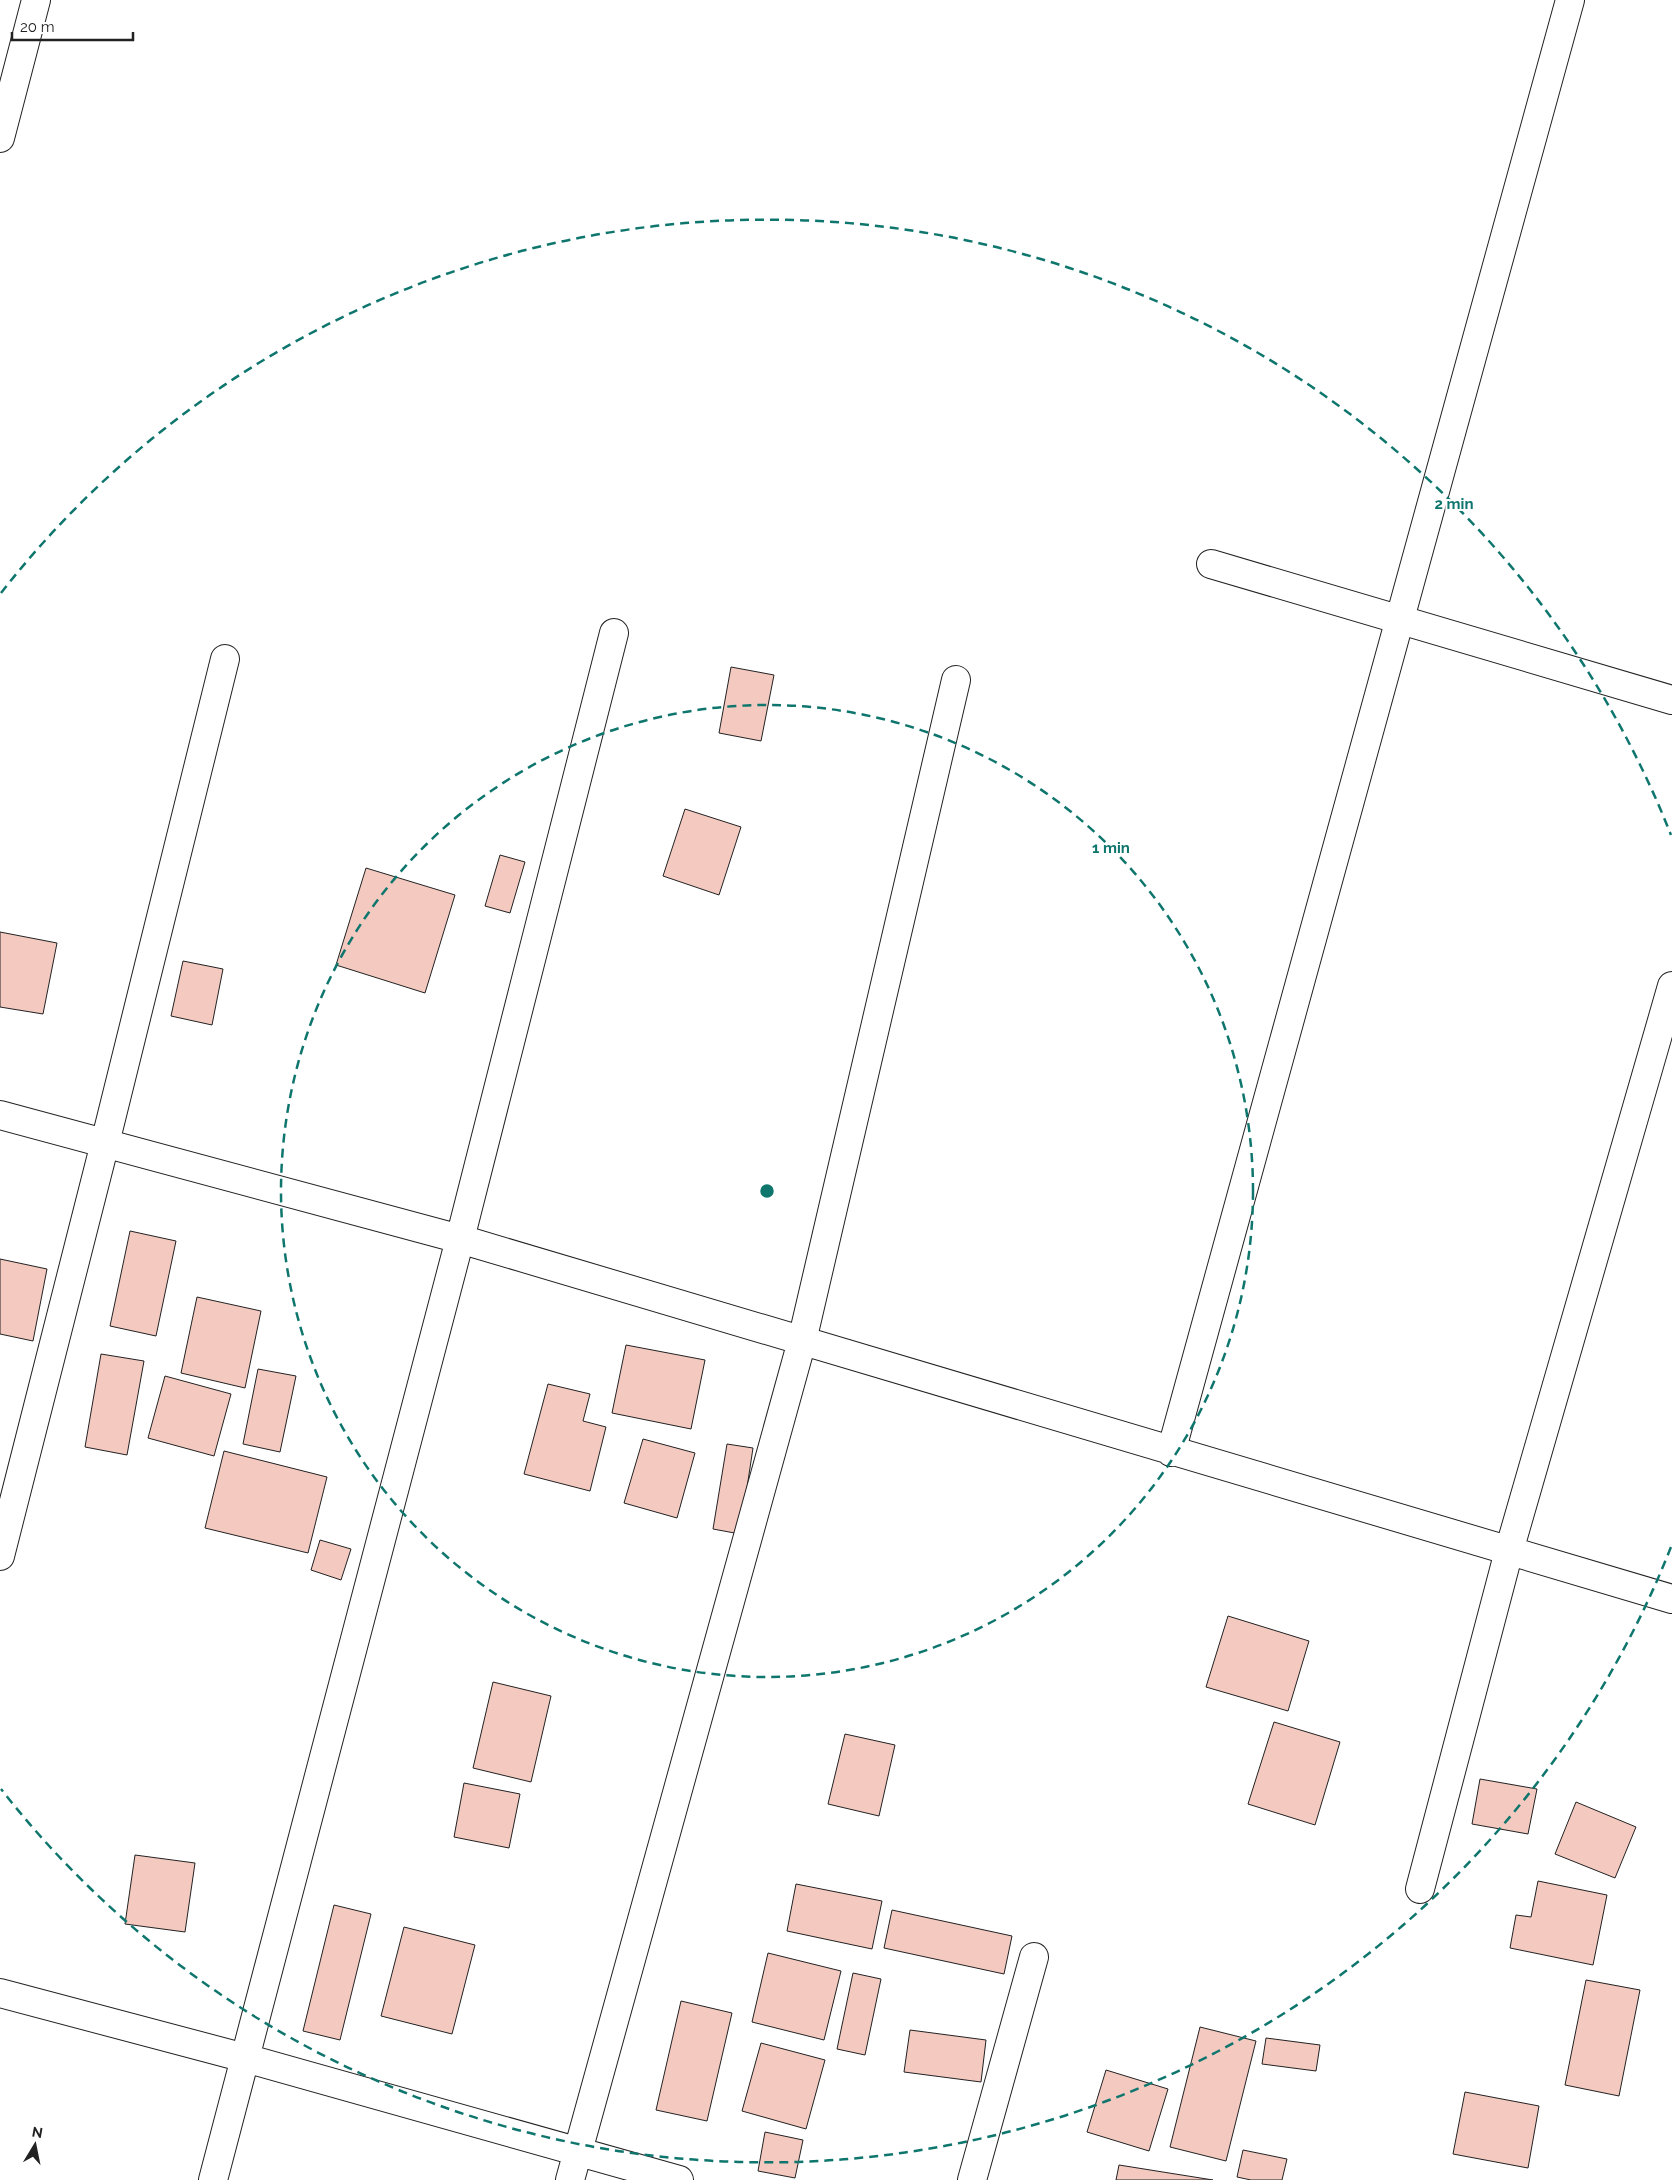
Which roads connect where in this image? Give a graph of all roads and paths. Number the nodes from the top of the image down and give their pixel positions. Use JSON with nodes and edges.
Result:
{"nodes":[{"id":1,"x":36,"y":0,"type":"edge"},
{"id":2,"x":1570,"y":0,"type":"edge"},
{"id":3,"x":0,"y":138,"type":"edge"},
{"id":4,"x":1211,"y":564,"type":"dead end"},
{"id":5,"x":1400,"y":619,"type":"junction"},
{"id":6,"x":614,"y":633,"type":"dead end"},
{"id":7,"x":225,"y":659,"type":"dead end"},
{"id":8,"x":956,"y":680,"type":"dead end"},
{"id":9,"x":1672,"y":700,"type":"edge"},
{"id":10,"x":1672,"y":986,"type":"edge"},
{"id":11,"x":0,"y":1115,"type":"edge"},
{"id":12,"x":105,"y":1143,"type":"junction"},
{"id":13,"x":460,"y":1239,"type":"junction"},
{"id":14,"x":802,"y":1341,"type":"junction"},
{"id":15,"x":1171,"y":1452,"type":"junction"},
{"id":16,"x":1509,"y":1551,"type":"junction"},
{"id":17,"x":0,"y":1556,"type":"edge"},
{"id":18,"x":1672,"y":1599,"type":"edge"},
{"id":19,"x":1420,"y":1889,"type":"dead end"},
{"id":20,"x":1034,"y":1956,"type":"dead end"},
{"id":21,"x":0,"y":1993,"type":"edge"},
{"id":22,"x":245,"y":2058,"type":"junction"},
{"id":23,"x":577,"y":2151,"type":"junction"},
{"id":24,"x":213,"y":2180,"type":"edge"},
{"id":25,"x":570,"y":2180,"type":"edge"},
{"id":26,"x":679,"y":2180,"type":"edge"},
{"id":27,"x":972,"y":2180,"type":"edge"}],
"edges":[{"from":1,"to":3,"type":"street"},
{"from":2,"to":5,"type":"street"},
{"from":4,"to":5,"type":"street"},
{"from":5,"to":9,"type":"street"},
{"from":5,"to":15,"type":"street"},
{"from":6,"to":13,"type":"street"},
{"from":7,"to":12,"type":"street"},
{"from":8,"to":14,"type":"street"},
{"from":10,"to":16,"type":"street"},
{"from":11,"to":12,"type":"street"},
{"from":12,"to":13,"type":"street"},
{"from":12,"to":17,"type":"street"},
{"from":13,"to":14,"type":"street"},
{"from":13,"to":22,"type":"street"},
{"from":14,"to":15,"type":"street"},
{"from":14,"to":23,"type":"street"},
{"from":15,"to":16,"type":"street"},
{"from":16,"to":18,"type":"street"},
{"from":16,"to":19,"type":"street"},
{"from":20,"to":27,"type":"street"},
{"from":21,"to":22,"type":"street"},
{"from":22,"to":23,"type":"street"},
{"from":22,"to":24,"type":"street"},
{"from":23,"to":25,"type":"street"},
{"from":23,"to":26,"type":"street"}]}
